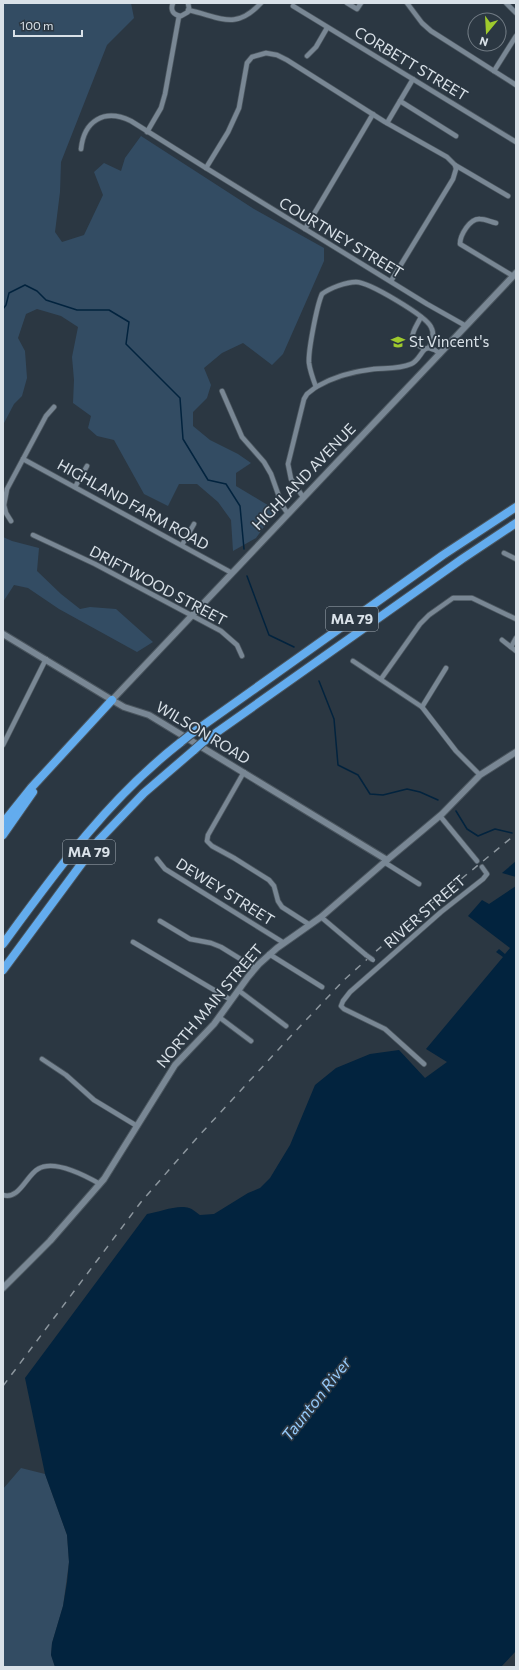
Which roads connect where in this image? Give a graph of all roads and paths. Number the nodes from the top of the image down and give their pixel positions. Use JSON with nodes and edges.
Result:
{"nodes":[{"id":1,"x":173,"y":3,"type":"edge"},
{"id":2,"x":188,"y":3,"type":"edge"},
{"id":3,"x":261,"y":3,"type":"edge"},
{"id":4,"x":347,"y":3,"type":"edge"},
{"id":5,"x":361,"y":3,"type":"edge"},
{"id":6,"x":407,"y":3,"type":"edge"},
{"id":7,"x":506,"y":3,"type":"edge"},
{"id":8,"x":293,"y":6,"type":"dead end"},
{"id":9,"x":188,"y":10,"type":"junction"},
{"id":10,"x":516,"y":12,"type":"edge"},
{"id":11,"x":179,"y":16,"type":"junction"},
{"id":12,"x":328,"y":28,"type":"junction"},
{"id":13,"x":516,"y":36,"type":"edge"},
{"id":14,"x":307,"y":56,"type":"dead end"},
{"id":15,"x":494,"y":71,"type":"junction"},
{"id":16,"x":413,"y":79,"type":"junction"},
{"id":17,"x":516,"y":84,"type":"edge"},
{"id":18,"x":400,"y":101,"type":"junction"},
{"id":19,"x":373,"y":114,"type":"junction"},
{"id":20,"x":387,"y":123,"type":"junction"},
{"id":21,"x":147,"y":132,"type":"junction"},
{"id":22,"x":456,"y":136,"type":"dead end"},
{"id":23,"x":516,"y":142,"type":"edge"},
{"id":24,"x":82,"y":149,"type":"dead end"},
{"id":25,"x":455,"y":165,"type":"junction"},
{"id":26,"x":206,"y":168,"type":"junction"},
{"id":27,"x":508,"y":196,"type":"dead end"},
{"id":28,"x":496,"y":223,"type":"dead end"},
{"id":29,"x":305,"y":229,"type":"junction"},
{"id":30,"x":514,"y":274,"type":"edge"},
{"id":31,"x":391,"y":281,"type":"junction"},
{"id":32,"x":421,"y":318,"type":"junction"},
{"id":33,"x":466,"y":326,"type":"junction"},
{"id":34,"x":427,"y":348,"type":"junction"},
{"id":35,"x":440,"y":354,"type":"junction"},
{"id":36,"x":316,"y":387,"type":"junction"},
{"id":37,"x":222,"y":391,"type":"dead end"},
{"id":38,"x":54,"y":406,"type":"dead end"},
{"id":39,"x":23,"y":459,"type":"junction"},
{"id":40,"x":87,"y":466,"type":"dead end"},
{"id":41,"x":75,"y":487,"type":"junction"},
{"id":42,"x":303,"y":497,"type":"junction"},
{"id":43,"x":516,"y":507,"type":"edge"},
{"id":44,"x":288,"y":514,"type":"junction"},
{"id":45,"x":11,"y":521,"type":"dead end"},
{"id":46,"x":516,"y":523,"type":"edge"},
{"id":47,"x":194,"y":524,"type":"dead end"},
{"id":48,"x":33,"y":535,"type":"dead end"},
{"id":49,"x":182,"y":545,"type":"junction"},
{"id":50,"x":504,"y":553,"type":"dead end"},
{"id":51,"x":516,"y":559,"type":"edge"},
{"id":52,"x":232,"y":573,"type":"junction"},
{"id":53,"x":191,"y":616,"type":"junction"},
{"id":54,"x":516,"y":619,"type":"edge"},
{"id":55,"x":3,"y":634,"type":"edge"},
{"id":56,"x":516,"y":638,"type":"edge"},
{"id":57,"x":502,"y":640,"type":"dead end"},
{"id":58,"x":511,"y":647,"type":"junction"},
{"id":59,"x":516,"y":651,"type":"edge"},
{"id":60,"x":242,"y":656,"type":"dead end"},
{"id":61,"x":46,"y":660,"type":"junction"},
{"id":62,"x":353,"y":661,"type":"dead end"},
{"id":63,"x":446,"y":668,"type":"dead end"},
{"id":64,"x":382,"y":679,"type":"junction"},
{"id":65,"x":112,"y":700,"type":"junction"},
{"id":66,"x":422,"y":707,"type":"junction"},
{"id":67,"x":3,"y":744,"type":"edge"},
{"id":68,"x":516,"y":752,"type":"edge"},
{"id":69,"x":47,"y":770,"type":"junction"},
{"id":70,"x":244,"y":772,"type":"junction"},
{"id":71,"x":480,"y":775,"type":"junction"},
{"id":72,"x":440,"y":816,"type":"junction"},
{"id":73,"x":3,"y":823,"type":"edge"},
{"id":74,"x":3,"y":835,"type":"edge"},
{"id":75,"x":157,"y":859,"type":"dead end"},
{"id":76,"x":386,"y":861,"type":"junction"},
{"id":77,"x":477,"y":861,"type":"dead end"},
{"id":78,"x":482,"y":867,"type":"dead end"},
{"id":79,"x":419,"y":884,"type":"dead end"},
{"id":80,"x":321,"y":918,"type":"junction"},
{"id":81,"x":160,"y":921,"type":"dead end"},
{"id":82,"x":310,"y":925,"type":"junction"},
{"id":83,"x":134,"y":942,"type":"dead end"},
{"id":84,"x":284,"y":943,"type":"junction"},
{"id":85,"x":3,"y":944,"type":"edge"},
{"id":86,"x":269,"y":954,"type":"junction"},
{"id":87,"x":380,"y":966,"type":"junction"},
{"id":88,"x":255,"y":968,"type":"junction"},
{"id":89,"x":3,"y":970,"type":"edge"},
{"id":90,"x":322,"y":986,"type":"dead end"},
{"id":91,"x":238,"y":990,"type":"junction"},
{"id":92,"x":231,"y":1000,"type":"junction"},
{"id":93,"x":219,"y":1017,"type":"junction"},
{"id":94,"x":286,"y":1026,"type":"dead end"},
{"id":95,"x":251,"y":1041,"type":"dead end"},
{"id":96,"x":42,"y":1059,"type":"dead end"},
{"id":97,"x":424,"y":1064,"type":"dead end"},
{"id":98,"x":137,"y":1126,"type":"junction"},
{"id":99,"x":100,"y":1184,"type":"junction"},
{"id":100,"x":3,"y":1195,"type":"edge"},
{"id":101,"x":3,"y":1288,"type":"edge"}],
"edges":[{"from":1,"to":11,"type":"street"},
{"from":2,"to":9,"type":"street"},
{"from":3,"to":9,"type":"street"},
{"from":4,"to":5,"type":"street"},
{"from":6,"to":15,"type":"street"},
{"from":7,"to":10,"type":"street"},
{"from":8,"to":12,"type":"street","name":"CORBETT STREET"},
{"from":9,"to":11,"type":"street"},
{"from":11,"to":21,"type":"street"},
{"from":12,"to":14,"type":"street"},
{"from":12,"to":16,"type":"street","name":"CORBETT STREET"},
{"from":13,"to":15,"type":"street"},
{"from":15,"to":17,"type":"street"},
{"from":16,"to":18,"type":"street"},
{"from":16,"to":23,"type":"street","name":"CORBETT STREET"},
{"from":18,"to":20,"type":"street"},
{"from":18,"to":22,"type":"street"},
{"from":19,"to":20,"type":"street"},
{"from":19,"to":26,"type":"street"},
{"from":19,"to":29,"type":"street"},
{"from":20,"to":25,"type":"street"},
{"from":21,"to":24,"type":"street","name":"COURTNEY STREET"},
{"from":21,"to":26,"type":"street","name":"COURTNEY STREET"},
{"from":25,"to":27,"type":"street"},
{"from":25,"to":31,"type":"street"},
{"from":26,"to":29,"type":"street","name":"COURTNEY STREET"},
{"from":28,"to":30,"type":"street"},
{"from":29,"to":31,"type":"street","name":"COURTNEY STREET"},
{"from":30,"to":33,"type":"main road","name":"HIGHLAND AVENUE"},
{"from":31,"to":33,"type":"street","name":"COURTNEY STREET"},
{"from":32,"to":34,"type":"street"},
{"from":32,"to":34,"type":"street"},
{"from":32,"to":36,"type":"street"},
{"from":33,"to":35,"type":"main road","name":"HIGHLAND AVENUE"},
{"from":34,"to":35,"type":"street"},
{"from":34,"to":36,"type":"street"},
{"from":35,"to":42,"type":"main road","name":"HIGHLAND AVENUE"},
{"from":36,"to":42,"type":"street"},
{"from":37,"to":44,"type":"street"},
{"from":38,"to":39,"type":"street"},
{"from":39,"to":41,"type":"street","name":"HIGHLAND FARM ROAD"},
{"from":39,"to":45,"type":"street"},
{"from":40,"to":41,"type":"street"},
{"from":41,"to":49,"type":"street","name":"HIGHLAND FARM ROAD"},
{"from":42,"to":44,"type":"main road","name":"HIGHLAND AVENUE"},
{"from":43,"to":85,"type":"highway","number":"MA 79","bridge":true},
{"from":44,"to":52,"type":"main road","name":"HIGHLAND AVENUE"},
{"from":46,"to":89,"type":"highway","number":"MA 79","bridge":true},
{"from":47,"to":49,"type":"street"},
{"from":48,"to":53,"type":"street","name":"DRIFTWOOD STREET"},
{"from":49,"to":52,"type":"street","name":"HIGHLAND FARM ROAD"},
{"from":50,"to":51,"type":"street"},
{"from":52,"to":53,"type":"main road","name":"HIGHLAND AVENUE"},
{"from":53,"to":60,"type":"street","name":"DRIFTWOOD STREET"},
{"from":53,"to":65,"type":"main road","name":"HIGHLAND AVENUE"},
{"from":54,"to":64,"type":"street"},
{"from":55,"to":61,"type":"main road","name":"WILSON ROAD"},
{"from":56,"to":58,"type":"street"},
{"from":57,"to":58,"type":"street"},
{"from":58,"to":59,"type":"street"},
{"from":61,"to":65,"type":"main road","name":"WILSON ROAD"},
{"from":61,"to":67,"type":"street"},
{"from":62,"to":64,"type":"street"},
{"from":63,"to":66,"type":"street"},
{"from":64,"to":66,"type":"street"},
{"from":65,"to":69,"type":"highway"},
{"from":65,"to":70,"type":"main road","name":"WILSON ROAD"},
{"from":66,"to":71,"type":"street"},
{"from":68,"to":71,"type":"main road","name":"NORTH MAIN STREET"},
{"from":69,"to":73,"type":"highway"},
{"from":69,"to":74,"type":"highway"},
{"from":70,"to":76,"type":"main road","name":"WILSON ROAD"},
{"from":70,"to":82,"type":"street"},
{"from":71,"to":72,"type":"main road","name":"NORTH MAIN STREET"},
{"from":72,"to":76,"type":"main road","name":"NORTH MAIN STREET"},
{"from":72,"to":77,"type":"street"},
{"from":75,"to":84,"type":"street","name":"DEWEY STREET"},
{"from":76,"to":79,"type":"street","name":"WILSON ROAD"},
{"from":76,"to":80,"type":"main road","name":"NORTH MAIN STREET"},
{"from":78,"to":87,"type":"street","name":"RIVER STREET"},
{"from":80,"to":82,"type":"main road","name":"NORTH MAIN STREET"},
{"from":80,"to":87,"type":"street","bridge":true},
{"from":81,"to":88,"type":"street"},
{"from":82,"to":84,"type":"main road","name":"NORTH MAIN STREET"},
{"from":83,"to":92,"type":"street"},
{"from":84,"to":86,"type":"main road","name":"NORTH MAIN STREET"},
{"from":86,"to":88,"type":"main road","name":"NORTH MAIN STREET"},
{"from":86,"to":90,"type":"street"},
{"from":87,"to":97,"type":"street","name":"RIVER STREET"},
{"from":88,"to":91,"type":"main road","name":"NORTH MAIN STREET"},
{"from":91,"to":92,"type":"main road","name":"NORTH MAIN STREET"},
{"from":91,"to":94,"type":"street"},
{"from":92,"to":93,"type":"main road","name":"NORTH MAIN STREET"},
{"from":93,"to":95,"type":"street"},
{"from":93,"to":98,"type":"main road","name":"NORTH MAIN STREET"},
{"from":96,"to":98,"type":"street"},
{"from":98,"to":99,"type":"main road","name":"NORTH MAIN STREET"},
{"from":99,"to":100,"type":"street"},
{"from":99,"to":101,"type":"main road","name":"NORTH MAIN STREET"}]}
